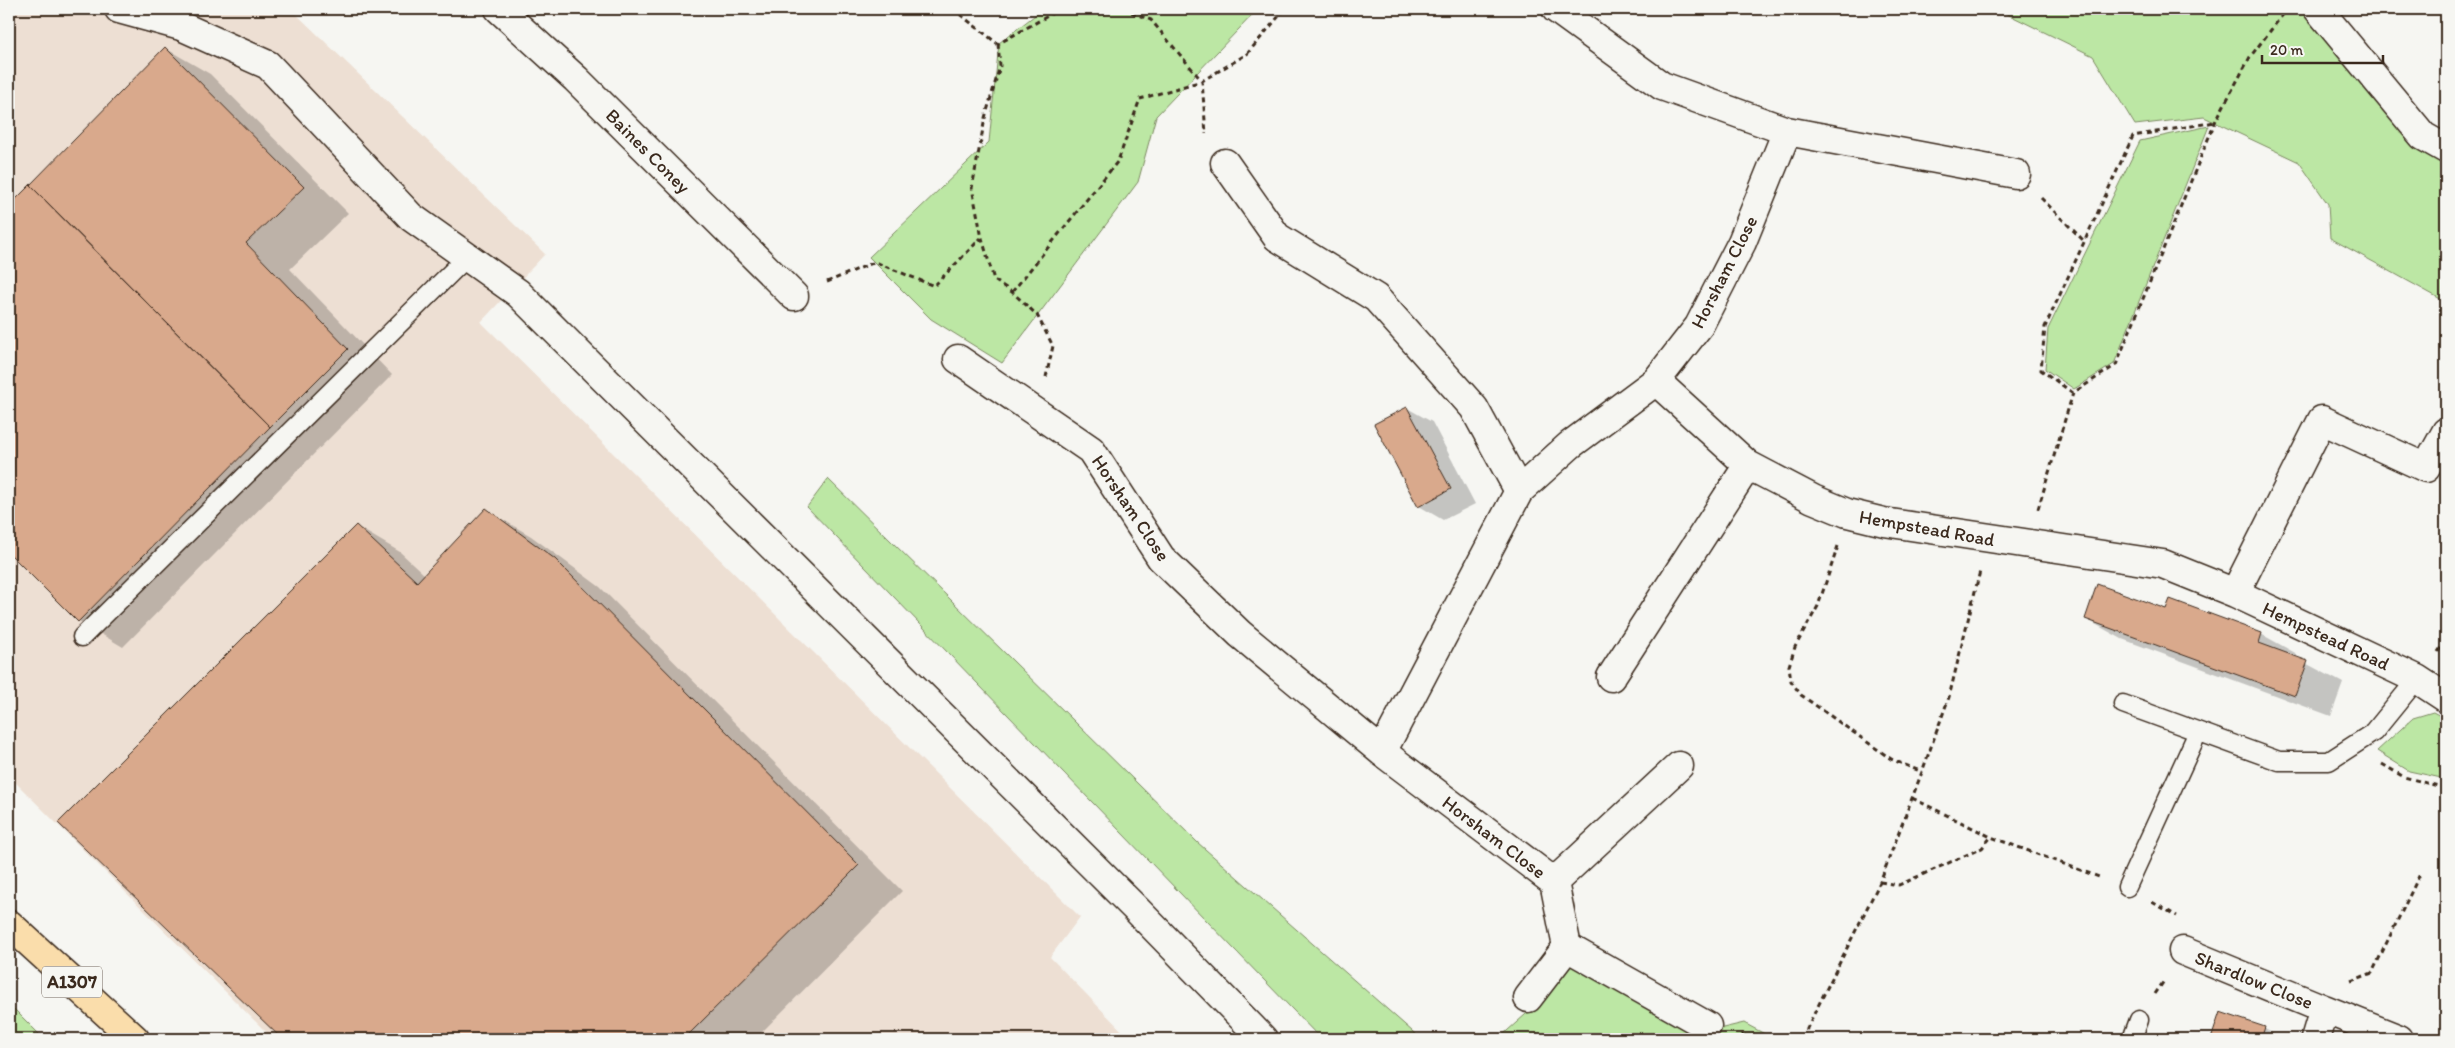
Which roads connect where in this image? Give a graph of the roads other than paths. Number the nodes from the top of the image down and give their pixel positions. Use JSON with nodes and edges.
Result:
{"nodes":[{"id":1,"x":119,"y":9,"type":"edge"},
{"id":2,"x":499,"y":9,"type":"edge"},
{"id":3,"x":1556,"y":9,"type":"edge"},
{"id":4,"x":2318,"y":9,"type":"edge"},
{"id":5,"x":1787,"y":131,"type":"junction"},
{"id":6,"x":2446,"y":149,"type":"edge"},
{"id":7,"x":1225,"y":163,"type":"road end"},
{"id":8,"x":2016,"y":174,"type":"road end"},
{"id":9,"x":468,"y":256,"type":"junction"},
{"id":10,"x":794,"y":296,"type":"road end"},
{"id":11,"x":958,"y":358,"type":"dead end"},
{"id":12,"x":1656,"y":381,"type":"junction"},
{"id":13,"x":2446,"y":432,"type":"edge"},
{"id":14,"x":1748,"y":465,"type":"junction"},
{"id":15,"x":1519,"y":491,"type":"junction"},
{"id":16,"x":2236,"y":593,"type":"junction"},
{"id":17,"x":82,"y":637,"type":"dead end"},
{"id":18,"x":1611,"y":677,"type":"dead end"},
{"id":19,"x":2417,"y":679,"type":"junction"},
{"id":20,"x":2446,"y":698,"type":"edge"},
{"id":21,"x":2123,"y":704,"type":"dead end"},
{"id":22,"x":2198,"y":732,"type":"junction"},
{"id":23,"x":1382,"y":752,"type":"junction"},
{"id":24,"x":1679,"y":766,"type":"dead end"},
{"id":25,"x":1554,"y":882,"type":"junction"},
{"id":26,"x":2127,"y":887,"type":"road end"},
{"id":27,"x":9,"y":924,"type":"edge"},
{"id":28,"x":1567,"y":947,"type":"junction"},
{"id":29,"x":2183,"y":951,"type":"road end"},
{"id":30,"x":1528,"y":998,"type":"dead end"},
{"id":31,"x":2314,"y":1004,"type":"junction"},
{"id":32,"x":2139,"y":1020,"type":"road end"},
{"id":33,"x":1707,"y":1026,"type":"dead end"},
{"id":34,"x":134,"y":1039,"type":"edge"},
{"id":35,"x":1263,"y":1039,"type":"edge"},
{"id":36,"x":2132,"y":1039,"type":"edge"},
{"id":37,"x":2316,"y":1039,"type":"edge"},
{"id":38,"x":2399,"y":1039,"type":"edge"}],
"edges":[{"from":1,"to":9,"type":"street"},
{"from":2,"to":10,"type":"street","name":"Baines Coney"},
{"from":3,"to":5,"type":"street"},
{"from":4,"to":6,"type":"street"},
{"from":5,"to":8,"type":"street"},
{"from":5,"to":12,"type":"street","name":"Horsham Close"},
{"from":7,"to":15,"type":"street"},
{"from":9,"to":17,"type":"lane"},
{"from":9,"to":35,"type":"street"},
{"from":11,"to":23,"type":"street","name":"Horsham Close"},
{"from":12,"to":14,"type":"street","name":"Hempstead Road"},
{"from":12,"to":15,"type":"street","name":"Horsham Close"},
{"from":13,"to":16,"type":"street"},
{"from":14,"to":16,"type":"street","name":"Hempstead Road"},
{"from":14,"to":18,"type":"street"},
{"from":15,"to":23,"type":"street","name":"Horsham Close"},
{"from":16,"to":19,"type":"street","name":"Hempstead Road"},
{"from":19,"to":20,"type":"street","name":"Hempstead Road"},
{"from":19,"to":22,"type":"lane"},
{"from":21,"to":22,"type":"lane"},
{"from":22,"to":26,"type":"lane"},
{"from":23,"to":25,"type":"street","name":"Horsham Close"},
{"from":24,"to":25,"type":"street"},
{"from":25,"to":28,"type":"street","name":"Horsham Close"},
{"from":27,"to":34,"type":"main road","number":"A1307"},
{"from":28,"to":30,"type":"street"},
{"from":28,"to":33,"type":"street"},
{"from":29,"to":31,"type":"street","name":"Shardlow Close"},
{"from":31,"to":37,"type":"street","name":"Shardlow Close"},
{"from":31,"to":38,"type":"street","name":"Shardlow Close"},
{"from":32,"to":36,"type":"lane"}]}
